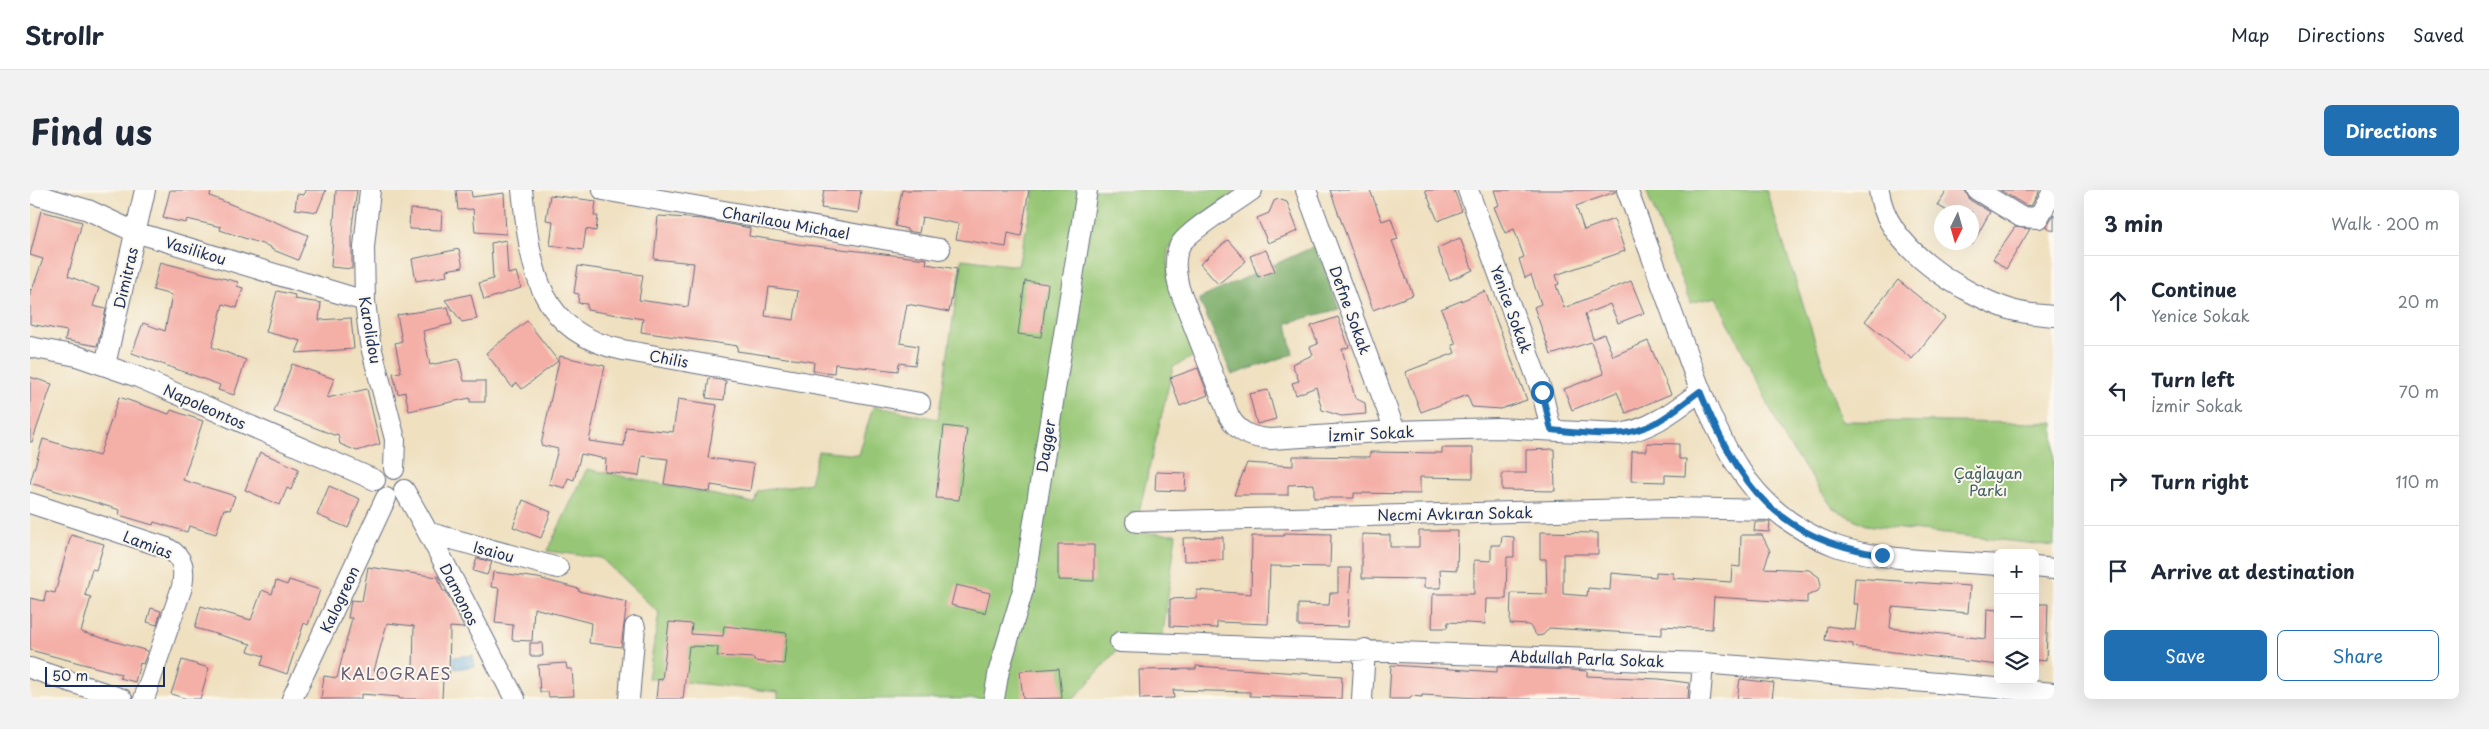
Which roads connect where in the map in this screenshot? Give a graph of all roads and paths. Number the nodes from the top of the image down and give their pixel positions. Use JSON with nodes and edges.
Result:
{"nodes":[{"id":1,"x":145,"y":190,"type":"edge"},
{"id":2,"x":370,"y":190,"type":"edge"},
{"id":3,"x":522,"y":190,"type":"edge"},
{"id":4,"x":603,"y":190,"type":"edge"},
{"id":5,"x":1087,"y":190,"type":"edge"},
{"id":6,"x":1252,"y":190,"type":"edge"},
{"id":7,"x":1306,"y":190,"type":"edge"},
{"id":8,"x":1468,"y":190,"type":"edge"},
{"id":9,"x":1627,"y":190,"type":"edge"},
{"id":10,"x":1879,"y":190,"type":"edge"},
{"id":11,"x":1977,"y":190,"type":"edge"},
{"id":12,"x":2054,"y":190,"type":"edge"},
{"id":13,"x":30,"y":193,"type":"edge"},
{"id":14,"x":136,"y":232,"type":"junction"},
{"id":15,"x":940,"y":249,"type":"dead end"},
{"id":16,"x":365,"y":301,"type":"junction"},
{"id":17,"x":2054,"y":316,"type":"edge"},
{"id":18,"x":30,"y":347,"type":"edge"},
{"id":19,"x":105,"y":365,"type":"junction"},
{"id":20,"x":1700,"y":391,"type":"junction"},
{"id":21,"x":920,"y":403,"type":"dead end"},
{"id":22,"x":1551,"y":430,"type":"junction"},
{"id":23,"x":1395,"y":431,"type":"junction"},
{"id":24,"x":394,"y":469,"type":"junction"},
{"id":25,"x":376,"y":480,"type":"junction"},
{"id":26,"x":404,"y":490,"type":"junction"},
{"id":27,"x":386,"y":498,"type":"junction"},
{"id":28,"x":30,"y":503,"type":"edge"},
{"id":29,"x":1773,"y":510,"type":"junction"},
{"id":30,"x":1136,"y":522,"type":"dead end"},
{"id":31,"x":430,"y":533,"type":"junction"},
{"id":32,"x":1994,"y":564,"type":"edge"},
{"id":33,"x":558,"y":568,"type":"dead end"},
{"id":34,"x":2039,"y":568,"type":"edge"},
{"id":35,"x":2054,"y":569,"type":"edge"},
{"id":36,"x":636,"y":627,"type":"dead end"},
{"id":37,"x":1120,"y":642,"type":"dead end"},
{"id":38,"x":1365,"y":649,"type":"junction"},
{"id":39,"x":1703,"y":662,"type":"junction"},
{"id":40,"x":30,"y":668,"type":"edge"},
{"id":41,"x":2054,"y":693,"type":"edge"},
{"id":42,"x":122,"y":699,"type":"edge"},
{"id":43,"x":144,"y":699,"type":"edge"},
{"id":44,"x":292,"y":699,"type":"edge"},
{"id":45,"x":515,"y":699,"type":"edge"},
{"id":46,"x":630,"y":699,"type":"edge"},
{"id":47,"x":994,"y":699,"type":"edge"},
{"id":48,"x":1362,"y":699,"type":"edge"},
{"id":49,"x":1700,"y":699,"type":"edge"}],
"edges":[{"from":1,"to":14,"type":"street","name":"Dimitras"},
{"from":2,"to":16,"type":"street","name":"Karolidou"},
{"from":3,"to":21,"type":"street","name":"Chilis"},
{"from":4,"to":15,"type":"street","name":"Charilaou Michael"},
{"from":5,"to":47,"type":"street","name":"Dagger"},
{"from":6,"to":23,"type":"street","name":"İzmir Sokak"},
{"from":7,"to":23,"type":"street","name":"Defne Sokak"},
{"from":8,"to":22,"type":"street","name":"Yenice Sokak"},
{"from":9,"to":20,"type":"street"},
{"from":10,"to":17,"type":"street"},
{"from":11,"to":12,"type":"street"},
{"from":13,"to":14,"type":"street","name":"Vasilikou"},
{"from":14,"to":16,"type":"street","name":"Vasilikou"},
{"from":14,"to":19,"type":"street","name":"Dimitras"},
{"from":16,"to":24,"type":"street","name":"Karolidou"},
{"from":18,"to":19,"type":"street","name":"Napoleontos"},
{"from":19,"to":25,"type":"street","name":"Napoleontos"},
{"from":20,"to":22,"type":"street","name":"İzmir Sokak"},
{"from":20,"to":29,"type":"street"},
{"from":22,"to":23,"type":"street","name":"İzmir Sokak"},
{"from":24,"to":25,"type":"street"},
{"from":24,"to":26,"type":"street"},
{"from":25,"to":27,"type":"street"},
{"from":26,"to":27,"type":"street"},
{"from":26,"to":31,"type":"street","name":"Damonos"},
{"from":27,"to":44,"type":"street","name":"Kalogreon"},
{"from":28,"to":43,"type":"street","name":"Lamias"},
{"from":29,"to":30,"type":"street","name":"Necmi Avkıran Sokak"},
{"from":29,"to":32,"type":"street"},
{"from":31,"to":33,"type":"street","name":"Isaiou"},
{"from":31,"to":45,"type":"street","name":"Damonos"},
{"from":34,"to":35,"type":"street"},
{"from":36,"to":46,"type":"street"},
{"from":37,"to":38,"type":"street","name":"Abdullah Parla Sokak"},
{"from":38,"to":39,"type":"street","name":"Abdullah Parla Sokak"},
{"from":38,"to":48,"type":"street"},
{"from":39,"to":41,"type":"street","name":"Abdullah Parla Sokak"},
{"from":39,"to":49,"type":"street"},
{"from":40,"to":42,"type":"street"}]}
